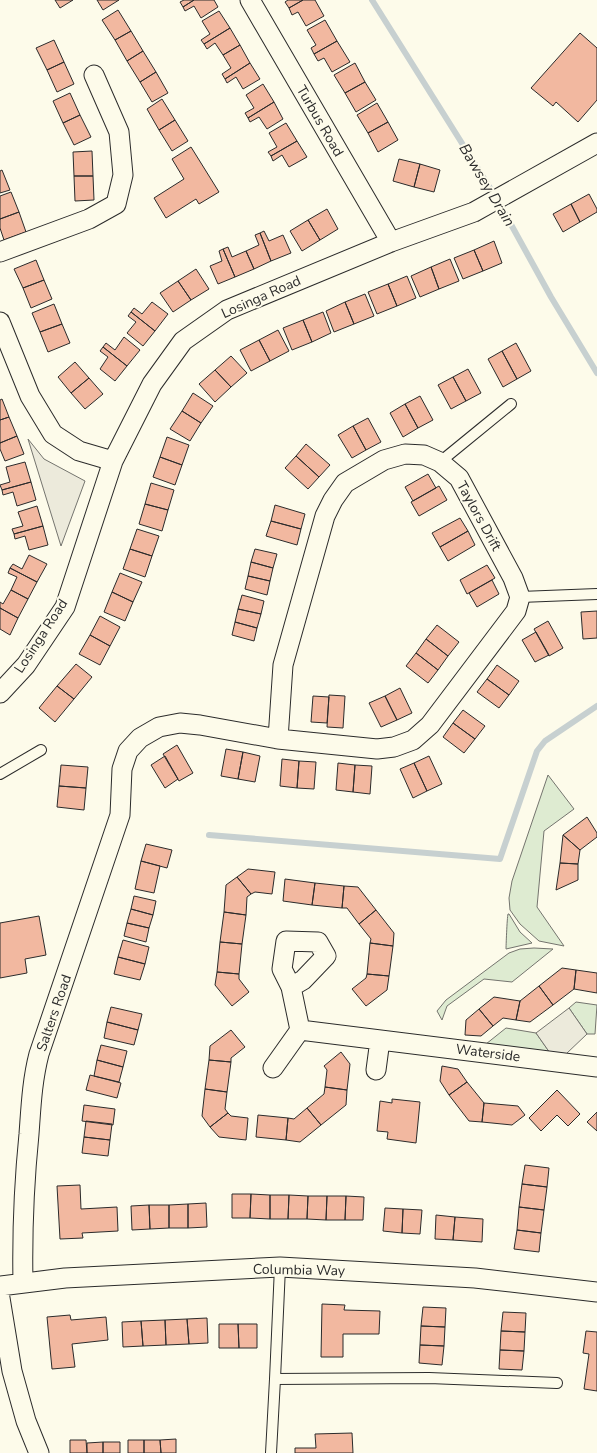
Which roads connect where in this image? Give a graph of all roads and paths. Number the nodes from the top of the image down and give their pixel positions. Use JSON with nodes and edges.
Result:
{"nodes":[{"id":1,"x":250,"y":0,"type":"edge"},
{"id":2,"x":94,"y":75,"type":"dead end"},
{"id":3,"x":597,"y":143,"type":"edge"},
{"id":4,"x":391,"y":242,"type":"junction"},
{"id":5,"x":0,"y":252,"type":"edge"},
{"id":6,"x":0,"y":322,"type":"edge"},
{"id":7,"x":511,"y":404,"type":"dead end"},
{"id":8,"x":114,"y":461,"type":"junction"},
{"id":9,"x":440,"y":462,"type":"junction"},
{"id":10,"x":597,"y":594,"type":"edge"},
{"id":11,"x":520,"y":597,"type":"junction"},
{"id":12,"x":0,"y":694,"type":"edge"},
{"id":13,"x":278,"y":739,"type":"junction"},
{"id":14,"x":41,"y":750,"type":"dead end"},
{"id":15,"x":0,"y":774,"type":"edge"},
{"id":16,"x":291,"y":987,"type":"dead end"},
{"id":17,"x":300,"y":1030,"type":"junction"},
{"id":18,"x":380,"y":1040,"type":"junction"},
{"id":19,"x":597,"y":1067,"type":"edge"},
{"id":20,"x":274,"y":1068,"type":"dead end"},
{"id":21,"x":376,"y":1070,"type":"dead end"},
{"id":22,"x":280,"y":1267,"type":"junction"},
{"id":23,"x":23,"y":1283,"type":"junction"},
{"id":24,"x":0,"y":1286,"type":"edge"},
{"id":25,"x":597,"y":1292,"type":"edge"},
{"id":26,"x":0,"y":1298,"type":"edge"},
{"id":27,"x":275,"y":1380,"type":"junction"},
{"id":28,"x":557,"y":1383,"type":"dead end"},
{"id":29,"x":39,"y":1453,"type":"edge"},
{"id":30,"x":271,"y":1453,"type":"edge"}],
"edges":[{"from":1,"to":4,"type":"street","name":"Turbus Road"},
{"from":2,"to":5,"type":"street"},
{"from":3,"to":4,"type":"street","name":"Losinga Road"},
{"from":4,"to":8,"type":"street","name":"Losinga Road"},
{"from":6,"to":8,"type":"street"},
{"from":7,"to":9,"type":"lane"},
{"from":8,"to":12,"type":"street","name":"Losinga Road"},
{"from":9,"to":11,"type":"street","name":"Taylors Drift"},
{"from":9,"to":13,"type":"street","name":"Taylors Drift"},
{"from":10,"to":11,"type":"lane"},
{"from":11,"to":13,"type":"street"},
{"from":13,"to":23,"type":"street","name":"Salters Road"},
{"from":14,"to":15,"type":"lane"},
{"from":16,"to":17,"type":"street"},
{"from":17,"to":18,"type":"street","name":"Waterside"},
{"from":17,"to":20,"type":"street"},
{"from":18,"to":19,"type":"street","name":"Waterside"},
{"from":18,"to":21,"type":"street"},
{"from":22,"to":23,"type":"street","name":"Columbia Way"},
{"from":22,"to":25,"type":"street","name":"Columbia Way"},
{"from":22,"to":27,"type":"lane"},
{"from":23,"to":24,"type":"street","name":"Columbia Way"},
{"from":26,"to":29,"type":"street"},
{"from":27,"to":28,"type":"lane"},
{"from":27,"to":30,"type":"lane"}]}
